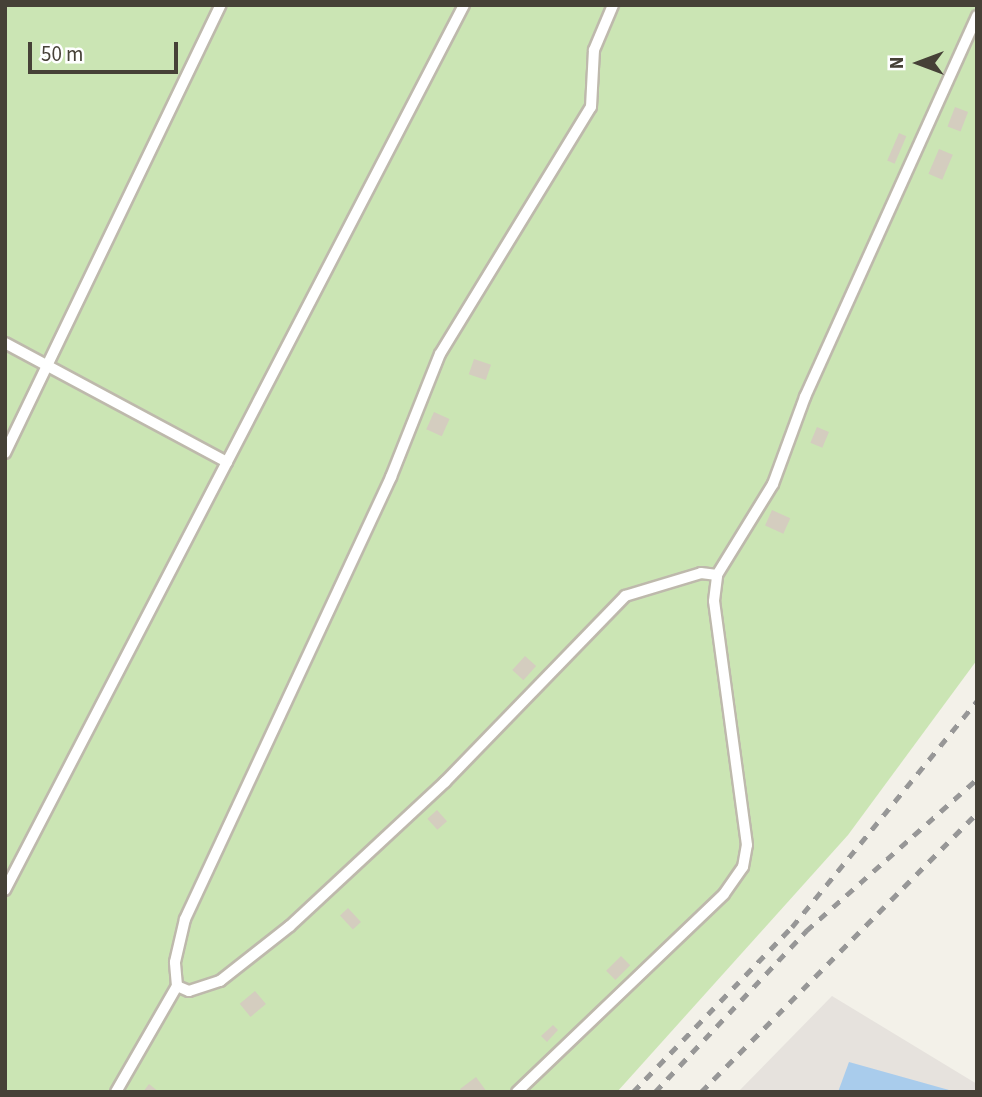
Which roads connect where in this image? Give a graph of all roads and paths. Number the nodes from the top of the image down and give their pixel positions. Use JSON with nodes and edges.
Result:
{"nodes":[{"id":1,"x":221,"y":5,"type":"edge"},
{"id":2,"x":464,"y":5,"type":"edge"},
{"id":3,"x":613,"y":5,"type":"edge"},
{"id":4,"x":977,"y":16,"type":"edge"},
{"id":5,"x":5,"y":343,"type":"edge"},
{"id":6,"x":47,"y":366,"type":"junction"},
{"id":7,"x":5,"y":453,"type":"edge"},
{"id":8,"x":227,"y":462,"type":"junction"},
{"id":9,"x":718,"y":575,"type":"junction"},
{"id":10,"x":5,"y":890,"type":"edge"},
{"id":11,"x":177,"y":986,"type":"junction"},
{"id":12,"x":116,"y":1092,"type":"edge"},
{"id":13,"x":517,"y":1092,"type":"edge"}],
"edges":[{"from":1,"to":6,"type":"lane"},
{"from":2,"to":8,"type":"lane"},
{"from":3,"to":11,"type":"lane"},
{"from":4,"to":9,"type":"lane"},
{"from":5,"to":6,"type":"lane"},
{"from":6,"to":7,"type":"lane"},
{"from":6,"to":8,"type":"lane"},
{"from":8,"to":10,"type":"lane"},
{"from":9,"to":11,"type":"lane"},
{"from":9,"to":13,"type":"lane"},
{"from":11,"to":12,"type":"lane"}]}
